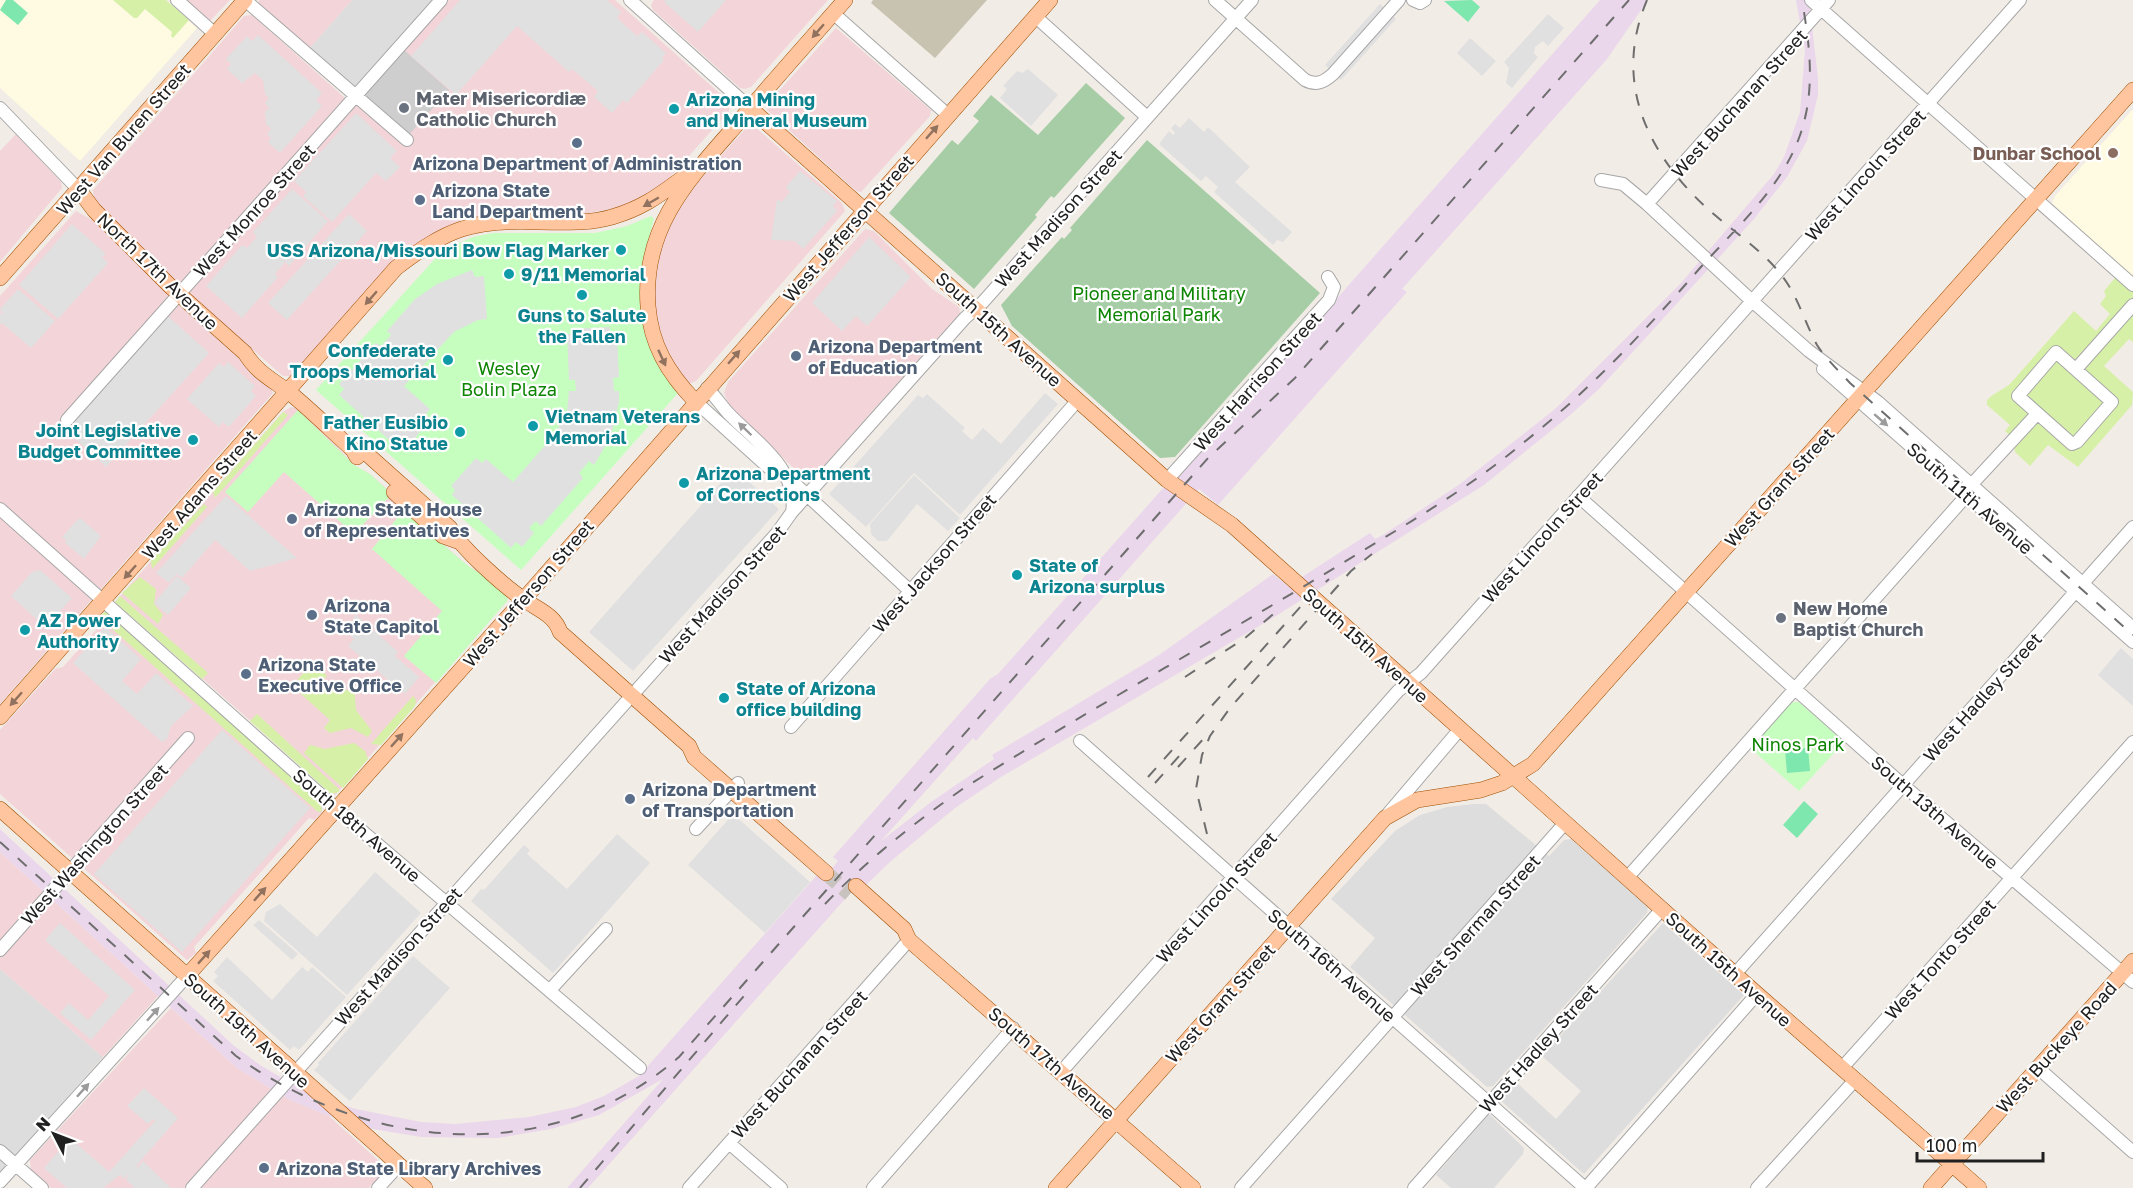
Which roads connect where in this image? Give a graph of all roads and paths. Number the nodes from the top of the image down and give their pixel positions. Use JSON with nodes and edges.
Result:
{"nodes":[{"id":1,"x":177,"y":0,"type":"edge"},
{"id":2,"x":245,"y":0,"type":"edge"},
{"id":3,"x":441,"y":0,"type":"edge"},
{"id":4,"x":844,"y":0,"type":"edge"},
{"id":5,"x":1050,"y":0,"type":"edge"},
{"id":6,"x":1215,"y":0,"type":"edge"},
{"id":7,"x":1252,"y":0,"type":"edge"},
{"id":8,"x":1399,"y":0,"type":"edge"},
{"id":9,"x":1811,"y":0,"type":"edge"},
{"id":10,"x":2020,"y":0,"type":"edge"},
{"id":11,"x":636,"y":2,"type":"edge"},
{"id":12,"x":1825,"y":4,"type":"edge"},
{"id":13,"x":833,"y":13,"type":"junction"},
{"id":14,"x":1036,"y":17,"type":"junction"},
{"id":15,"x":1236,"y":18,"type":"junction"},
{"id":16,"x":215,"y":34,"type":"junction"},
{"id":17,"x":2133,"y":90,"type":"edge"},
{"id":18,"x":355,"y":97,"type":"junction"},
{"id":19,"x":1928,"y":104,"type":"junction"},
{"id":20,"x":0,"y":108,"type":"edge"},
{"id":21,"x":750,"y":108,"type":"junction"},
{"id":22,"x":948,"y":115,"type":"junction"},
{"id":23,"x":1147,"y":117,"type":"junction"},
{"id":24,"x":407,"y":140,"type":"dead end"},
{"id":25,"x":698,"y":167,"type":"junction"},
{"id":26,"x":1601,"y":180,"type":"dead end"},
{"id":27,"x":79,"y":190,"type":"junction"},
{"id":28,"x":2034,"y":198,"type":"junction"},
{"id":29,"x":1647,"y":204,"type":"junction"},
{"id":30,"x":864,"y":209,"type":"junction"},
{"id":31,"x":0,"y":278,"type":"edge"},
{"id":32,"x":1328,"y":278,"type":"dead end"},
{"id":33,"x":2133,"y":285,"type":"edge"},
{"id":34,"x":180,"y":295,"type":"junction"},
{"id":35,"x":1752,"y":301,"type":"junction"},
{"id":36,"x":2133,"y":305,"type":"edge"},
{"id":37,"x":976,"y":308,"type":"junction"},
{"id":38,"x":2078,"y":368,"type":"junction"},
{"id":39,"x":707,"y":388,"type":"junction"},
{"id":40,"x":288,"y":392,"type":"junction"},
{"id":41,"x":1861,"y":395,"type":"junction"},
{"id":42,"x":1078,"y":400,"type":"junction"},
{"id":43,"x":695,"y":401,"type":"junction"},
{"id":44,"x":2036,"y":415,"type":"junction"},
{"id":45,"x":67,"y":420,"type":"dead end"},
{"id":46,"x":780,"y":470,"type":"junction"},
{"id":47,"x":1167,"y":480,"type":"junction"},
{"id":48,"x":1970,"y":490,"type":"junction"},
{"id":49,"x":807,"y":496,"type":"junction"},
{"id":50,"x":1578,"y":496,"type":"junction"},
{"id":51,"x":0,"y":509,"type":"edge"},
{"id":52,"x":792,"y":512,"type":"junction"},
{"id":53,"x":2133,"y":527,"type":"edge"},
{"id":54,"x":2079,"y":588,"type":"junction"},
{"id":55,"x":909,"y":590,"type":"junction"},
{"id":56,"x":1685,"y":593,"type":"junction"},
{"id":57,"x":524,"y":599,"type":"junction"},
{"id":58,"x":104,"y":602,"type":"junction"},
{"id":59,"x":2133,"y":628,"type":"edge"},
{"id":60,"x":2133,"y":642,"type":"edge"},
{"id":61,"x":1408,"y":683,"type":"junction"},
{"id":62,"x":1795,"y":689,"type":"junction"},
{"id":63,"x":631,"y":695,"type":"junction"},
{"id":64,"x":0,"y":717,"type":"edge"},
{"id":65,"x":791,"y":727,"type":"dead end"},
{"id":66,"x":1460,"y":729,"type":"junction"},
{"id":67,"x":188,"y":738,"type":"dead end"},
{"id":68,"x":1080,"y":741,"type":"dead end"},
{"id":69,"x":2133,"y":742,"type":"edge"},
{"id":70,"x":1515,"y":777,"type":"junction"},
{"id":71,"x":1903,"y":785,"type":"junction"},
{"id":72,"x":735,"y":787,"type":"junction"},
{"id":73,"x":336,"y":808,"type":"junction"},
{"id":74,"x":0,"y":809,"type":"edge"},
{"id":75,"x":1384,"y":818,"type":"junction"},
{"id":76,"x":1565,"y":823,"type":"junction"},
{"id":77,"x":696,"y":829,"type":"dead end"},
{"id":78,"x":829,"y":869,"type":"tunnel mouth"},
{"id":79,"x":69,"y":873,"type":"junction"},
{"id":80,"x":1233,"y":878,"type":"junction"},
{"id":81,"x":1627,"y":878,"type":"junction"},
{"id":82,"x":2012,"y":878,"type":"junction"},
{"id":83,"x":853,"y":890,"type":"tunnel mouth"},
{"id":84,"x":447,"y":902,"type":"junction"},
{"id":85,"x":1662,"y":909,"type":"junction"},
{"id":86,"x":1287,"y":926,"type":"junction"},
{"id":87,"x":606,"y":929,"type":"dead end"},
{"id":88,"x":909,"y":940,"type":"junction"},
{"id":89,"x":0,"y":950,"type":"edge"},
{"id":90,"x":2133,"y":961,"type":"edge"},
{"id":91,"x":1735,"y":974,"type":"junction"},
{"id":92,"x":187,"y":976,"type":"junction"},
{"id":93,"x":2128,"y":978,"type":"edge"},
{"id":94,"x":550,"y":990,"type":"junction"},
{"id":95,"x":1757,"y":994,"type":"junction"},
{"id":96,"x":1393,"y":1018,"type":"junction"},
{"id":97,"x":1013,"y":1028,"type":"junction"},
{"id":98,"x":640,"y":1068,"type":"dead end"},
{"id":99,"x":1842,"y":1068,"type":"junction"},
{"id":100,"x":2037,"y":1068,"type":"junction"},
{"id":101,"x":294,"y":1072,"type":"junction"},
{"id":102,"x":1061,"y":1072,"type":"junction"},
{"id":103,"x":1855,"y":1080,"type":"junction"},
{"id":104,"x":1489,"y":1101,"type":"junction"},
{"id":105,"x":1116,"y":1120,"type":"junction"},
{"id":106,"x":729,"y":1143,"type":"junction"},
{"id":107,"x":0,"y":1151,"type":"edge"},
{"id":108,"x":2133,"y":1152,"type":"edge"},
{"id":109,"x":15,"y":1164,"type":"junction"},
{"id":110,"x":399,"y":1165,"type":"junction"},
{"id":111,"x":1952,"y":1165,"type":"junction"},
{"id":112,"x":0,"y":1182,"type":"edge"},
{"id":113,"x":42,"y":1188,"type":"edge"},
{"id":114,"x":192,"y":1188,"type":"edge"},
{"id":115,"x":378,"y":1188,"type":"edge"},
{"id":116,"x":425,"y":1188,"type":"edge"},
{"id":117,"x":689,"y":1188,"type":"edge"},
{"id":118,"x":781,"y":1188,"type":"edge"},
{"id":119,"x":873,"y":1188,"type":"edge"},
{"id":120,"x":1056,"y":1188,"type":"edge"},
{"id":121,"x":1193,"y":1188,"type":"edge"},
{"id":122,"x":1241,"y":1188,"type":"edge"},
{"id":123,"x":1414,"y":1188,"type":"edge"},
{"id":124,"x":1586,"y":1188,"type":"edge"},
{"id":125,"x":1757,"y":1188,"type":"edge"},
{"id":126,"x":1931,"y":1188,"type":"edge"},
{"id":127,"x":1979,"y":1188,"type":"edge"}],
"edges":[{"from":1,"to":16,"type":"street"},
{"from":2,"to":16,"type":"main road","name":"West Van Buren Street"},
{"from":2,"to":18,"type":"street"},
{"from":3,"to":18,"type":"street","name":"West Monroe Street"},
{"from":4,"to":13,"type":"main road"},
{"from":5,"to":14,"type":"main road","name":"West Jefferson Street"},
{"from":6,"to":15,"type":"street"},
{"from":7,"to":15,"type":"street","name":"West Madison Street"},
{"from":8,"to":15,"type":"street"},
{"from":9,"to":12,"type":"street"},
{"from":10,"to":19,"type":"street","name":"West Lincoln Street"},
{"from":11,"to":21,"type":"street"},
{"from":12,"to":19,"type":"street"},
{"from":12,"to":29,"type":"street","name":"West Buchanan Street"},
{"from":13,"to":21,"type":"main road","one_way":true},
{"from":13,"to":22,"type":"street"},
{"from":14,"to":22,"type":"main road","name":"West Jefferson Street"},
{"from":14,"to":23,"type":"street"},
{"from":15,"to":23,"type":"street","name":"West Madison Street"},
{"from":16,"to":27,"type":"main road","name":"West Van Buren Street"},
{"from":17,"to":28,"type":"main road","name":"West Grant Street"},
{"from":18,"to":24,"type":"street"},
{"from":18,"to":34,"type":"street","name":"West Monroe Street"},
{"from":19,"to":28,"type":"street"},
{"from":19,"to":35,"type":"street","name":"West Lincoln Street"},
{"from":20,"to":27,"type":"street","name":"North 17th Avenue"},
{"from":21,"to":25,"type":"main road"},
{"from":21,"to":30,"type":"main road","name":"South 15th Avenue"},
{"from":30,"to":22,"type":"main road","name":"West Jefferson Street","one_way":true},
{"from":23,"to":37,"type":"street","name":"West Madison Street"},
{"from":25,"to":40,"type":"main road","name":"West Adams Street","one_way":true},
{"from":25,"to":43,"type":"main road","one_way":true},
{"from":26,"to":29,"type":"street","name":"South 11th Avenue"},
{"from":27,"to":31,"type":"main road","name":"West Van Buren Street"},
{"from":27,"to":34,"type":"main road","name":"North 17th Avenue"},
{"from":28,"to":33,"type":"street"},
{"from":28,"to":41,"type":"main road","name":"West Grant Street"},
{"from":29,"to":35,"type":"street","name":"South 11th Avenue"},
{"from":30,"to":37,"type":"main road","name":"South 15th Avenue"},
{"from":39,"to":30,"type":"main road","name":"West Jefferson Street","one_way":true},
{"from":32,"to":47,"type":"street","name":"West Harrison Street"},
{"from":34,"to":40,"type":"main road","name":"North 17th Avenue"},
{"from":34,"to":45,"type":"street","name":"West Monroe Street"},
{"from":35,"to":41,"type":"street","name":"South 11th Avenue"},
{"from":35,"to":50,"type":"street","name":"West Lincoln Street"},
{"from":36,"to":38,"type":"street"},
{"from":37,"to":42,"type":"main road","name":"South 15th Avenue"},
{"from":37,"to":49,"type":"street","name":"West Madison Street"},
{"from":38,"to":44,"type":"street"},
{"from":38,"to":44,"type":"street"},
{"from":39,"to":43,"type":"main road","name":"West Jefferson Street"},
{"from":46,"to":39,"type":"street","one_way":true},
{"from":40,"to":57,"type":"main road","name":"North 17th Avenue"},
{"from":40,"to":58,"type":"main road","name":"West Adams Street","one_way":true},
{"from":41,"to":48,"type":"street","name":"South 11th Avenue"},
{"from":41,"to":56,"type":"main road","name":"West Grant Street"},
{"from":42,"to":47,"type":"main road","name":"South 15th Avenue"},
{"from":42,"to":55,"type":"street","name":"West Jackson Street"},
{"from":43,"to":46,"type":"street"},
{"from":43,"to":57,"type":"main road","name":"West Jefferson Street"},
{"from":44,"to":48,"type":"street"},
{"from":46,"to":49,"type":"street"},
{"from":46,"to":52,"type":"street"},
{"from":47,"to":61,"type":"main road","name":"South 15th Avenue"},
{"from":48,"to":54,"type":"street","name":"South 11th Avenue"},
{"from":48,"to":62,"type":"street"},
{"from":49,"to":52,"type":"street","name":"West Madison Street"},
{"from":49,"to":55,"type":"street"},
{"from":50,"to":56,"type":"street","name":"South 13th Avenue"},
{"from":50,"to":61,"type":"street","name":"West Lincoln Street"},
{"from":51,"to":58,"type":"street","name":"South 18th Avenue"},
{"from":52,"to":63,"type":"street","name":"West Madison Street"},
{"from":53,"to":54,"type":"street","name":"West Hadley Street"},
{"from":54,"to":59,"type":"street","name":"South 11th Avenue"},
{"from":54,"to":60,"type":"street","name":"South 11th Avenue"},
{"from":54,"to":71,"type":"street","name":"West Hadley Street"},
{"from":55,"to":65,"type":"street","name":"West Jackson Street"},
{"from":56,"to":62,"type":"street","name":"South 13th Avenue"},
{"from":56,"to":70,"type":"main road","name":"West Grant Street"},
{"from":57,"to":63,"type":"main road"},
{"from":73,"to":57,"type":"main road","name":"West Jefferson Street","one_way":true},
{"from":58,"to":64,"type":"main road","name":"West Adams Street","one_way":true},
{"from":58,"to":73,"type":"street","name":"South 18th Avenue"},
{"from":61,"to":66,"type":"main road","name":"South 15th Avenue"},
{"from":61,"to":80,"type":"street","name":"West Lincoln Street"},
{"from":62,"to":71,"type":"street","name":"South 13th Avenue"},
{"from":62,"to":81,"type":"street"},
{"from":63,"to":72,"type":"main road"},
{"from":63,"to":84,"type":"street","name":"West Madison Street"},
{"from":66,"to":70,"type":"main road","name":"South 15th Avenue"},
{"from":66,"to":75,"type":"street","name":"West Grant Street"},
{"from":67,"to":79,"type":"street","name":"West Washington Street"},
{"from":68,"to":80,"type":"street","name":"South 16th Avenue"},
{"from":69,"to":82,"type":"street","name":"West Tonto Street"},
{"from":70,"to":75,"type":"main road","name":"West Grant Street"},
{"from":70,"to":76,"type":"main road","name":"South 15th Avenue"},
{"from":71,"to":82,"type":"street","name":"South 13th Avenue"},
{"from":71,"to":91,"type":"street","name":"West Hadley Street"},
{"from":72,"to":77,"type":"street"},
{"from":72,"to":78,"type":"main road"},
{"from":73,"to":84,"type":"street","name":"South 18th Avenue"},
{"from":92,"to":73,"type":"main road","name":"West Jefferson Street","one_way":true},
{"from":74,"to":79,"type":"main road","name":"South 19th Avenue"},
{"from":75,"to":86,"type":"main road","name":"West Grant Street"},
{"from":76,"to":81,"type":"main road","name":"South 15th Avenue"},
{"from":76,"to":96,"type":"street","name":"West Sherman Street"},
{"from":79,"to":89,"type":"street","name":"West Washington Street"},
{"from":79,"to":92,"type":"main road","name":"South 19th Avenue"},
{"from":80,"to":86,"type":"street","name":"South 16th Avenue"},
{"from":80,"to":102,"type":"street","name":"West Lincoln Street"},
{"from":81,"to":85,"type":"main road","name":"South 15th Avenue"},
{"from":82,"to":93,"type":"street","name":"South 13th Avenue"},
{"from":82,"to":99,"type":"street","name":"West Tonto Street"},
{"from":83,"to":88,"type":"main road","name":"South 17th Avenue"},
{"from":84,"to":94,"type":"street","name":"South 18th Avenue"},
{"from":84,"to":101,"type":"street","name":"West Madison Street"},
{"from":85,"to":91,"type":"main road","name":"South 15th Avenue"},
{"from":85,"to":104,"type":"street","name":"West Hadley Street"},
{"from":86,"to":96,"type":"street","name":"South 16th Avenue"},
{"from":86,"to":105,"type":"main road","name":"West Grant Street"},
{"from":87,"to":94,"type":"street"},
{"from":88,"to":97,"type":"main road","name":"South 17th Avenue"},
{"from":88,"to":106,"type":"street","name":"West Buchanan Street"},
{"from":90,"to":93,"type":"main road","name":"West Buckeye Road"},
{"from":91,"to":95,"type":"main road","name":"South 15th Avenue"},
{"from":92,"to":101,"type":"main road","name":"South 19th Avenue"},
{"from":109,"to":92,"type":"street","name":"West Jefferson Street","one_way":true},
{"from":93,"to":100,"type":"main road","name":"West Buckeye Road"},
{"from":94,"to":98,"type":"street","name":"South 18th Avenue"},
{"from":95,"to":99,"type":"main road","name":"South 15th Avenue"},
{"from":95,"to":124,"type":"street"},
{"from":96,"to":104,"type":"street","name":"South 16th Avenue"},
{"from":96,"to":122,"type":"street","name":"West Sherman Street"},
{"from":97,"to":102,"type":"main road","name":"South 17th Avenue"},
{"from":97,"to":119,"type":"street"},
{"from":99,"to":103,"type":"main road","name":"South 15th Avenue"},
{"from":100,"to":108,"type":"street"},
{"from":100,"to":111,"type":"main road","name":"West Buckeye Road"},
{"from":101,"to":110,"type":"main road","name":"South 19th Avenue"},
{"from":101,"to":114,"type":"street","name":"West Madison Street"},
{"from":102,"to":105,"type":"main road","name":"South 17th Avenue"},
{"from":103,"to":111,"type":"main road","name":"South 15th Avenue"},
{"from":103,"to":125,"type":"street"},
{"from":104,"to":123,"type":"street","name":"West Hadley Street"},
{"from":104,"to":124,"type":"street","name":"South 16th Avenue"},
{"from":105,"to":120,"type":"main road","name":"West Grant Street"},
{"from":105,"to":121,"type":"main road","name":"South 17th Avenue"},
{"from":106,"to":117,"type":"street","name":"West Buchanan Street"},
{"from":106,"to":118,"type":"street"},
{"from":107,"to":109,"type":"street"},
{"from":109,"to":112,"type":"street","name":"West Jefferson Street"},
{"from":109,"to":113,"type":"street"},
{"from":110,"to":115,"type":"street"},
{"from":110,"to":116,"type":"main road","name":"South 19th Avenue"},
{"from":111,"to":126,"type":"main road","name":"West Buckeye Road"},
{"from":111,"to":127,"type":"main road","name":"South 15th Avenue"}]}
